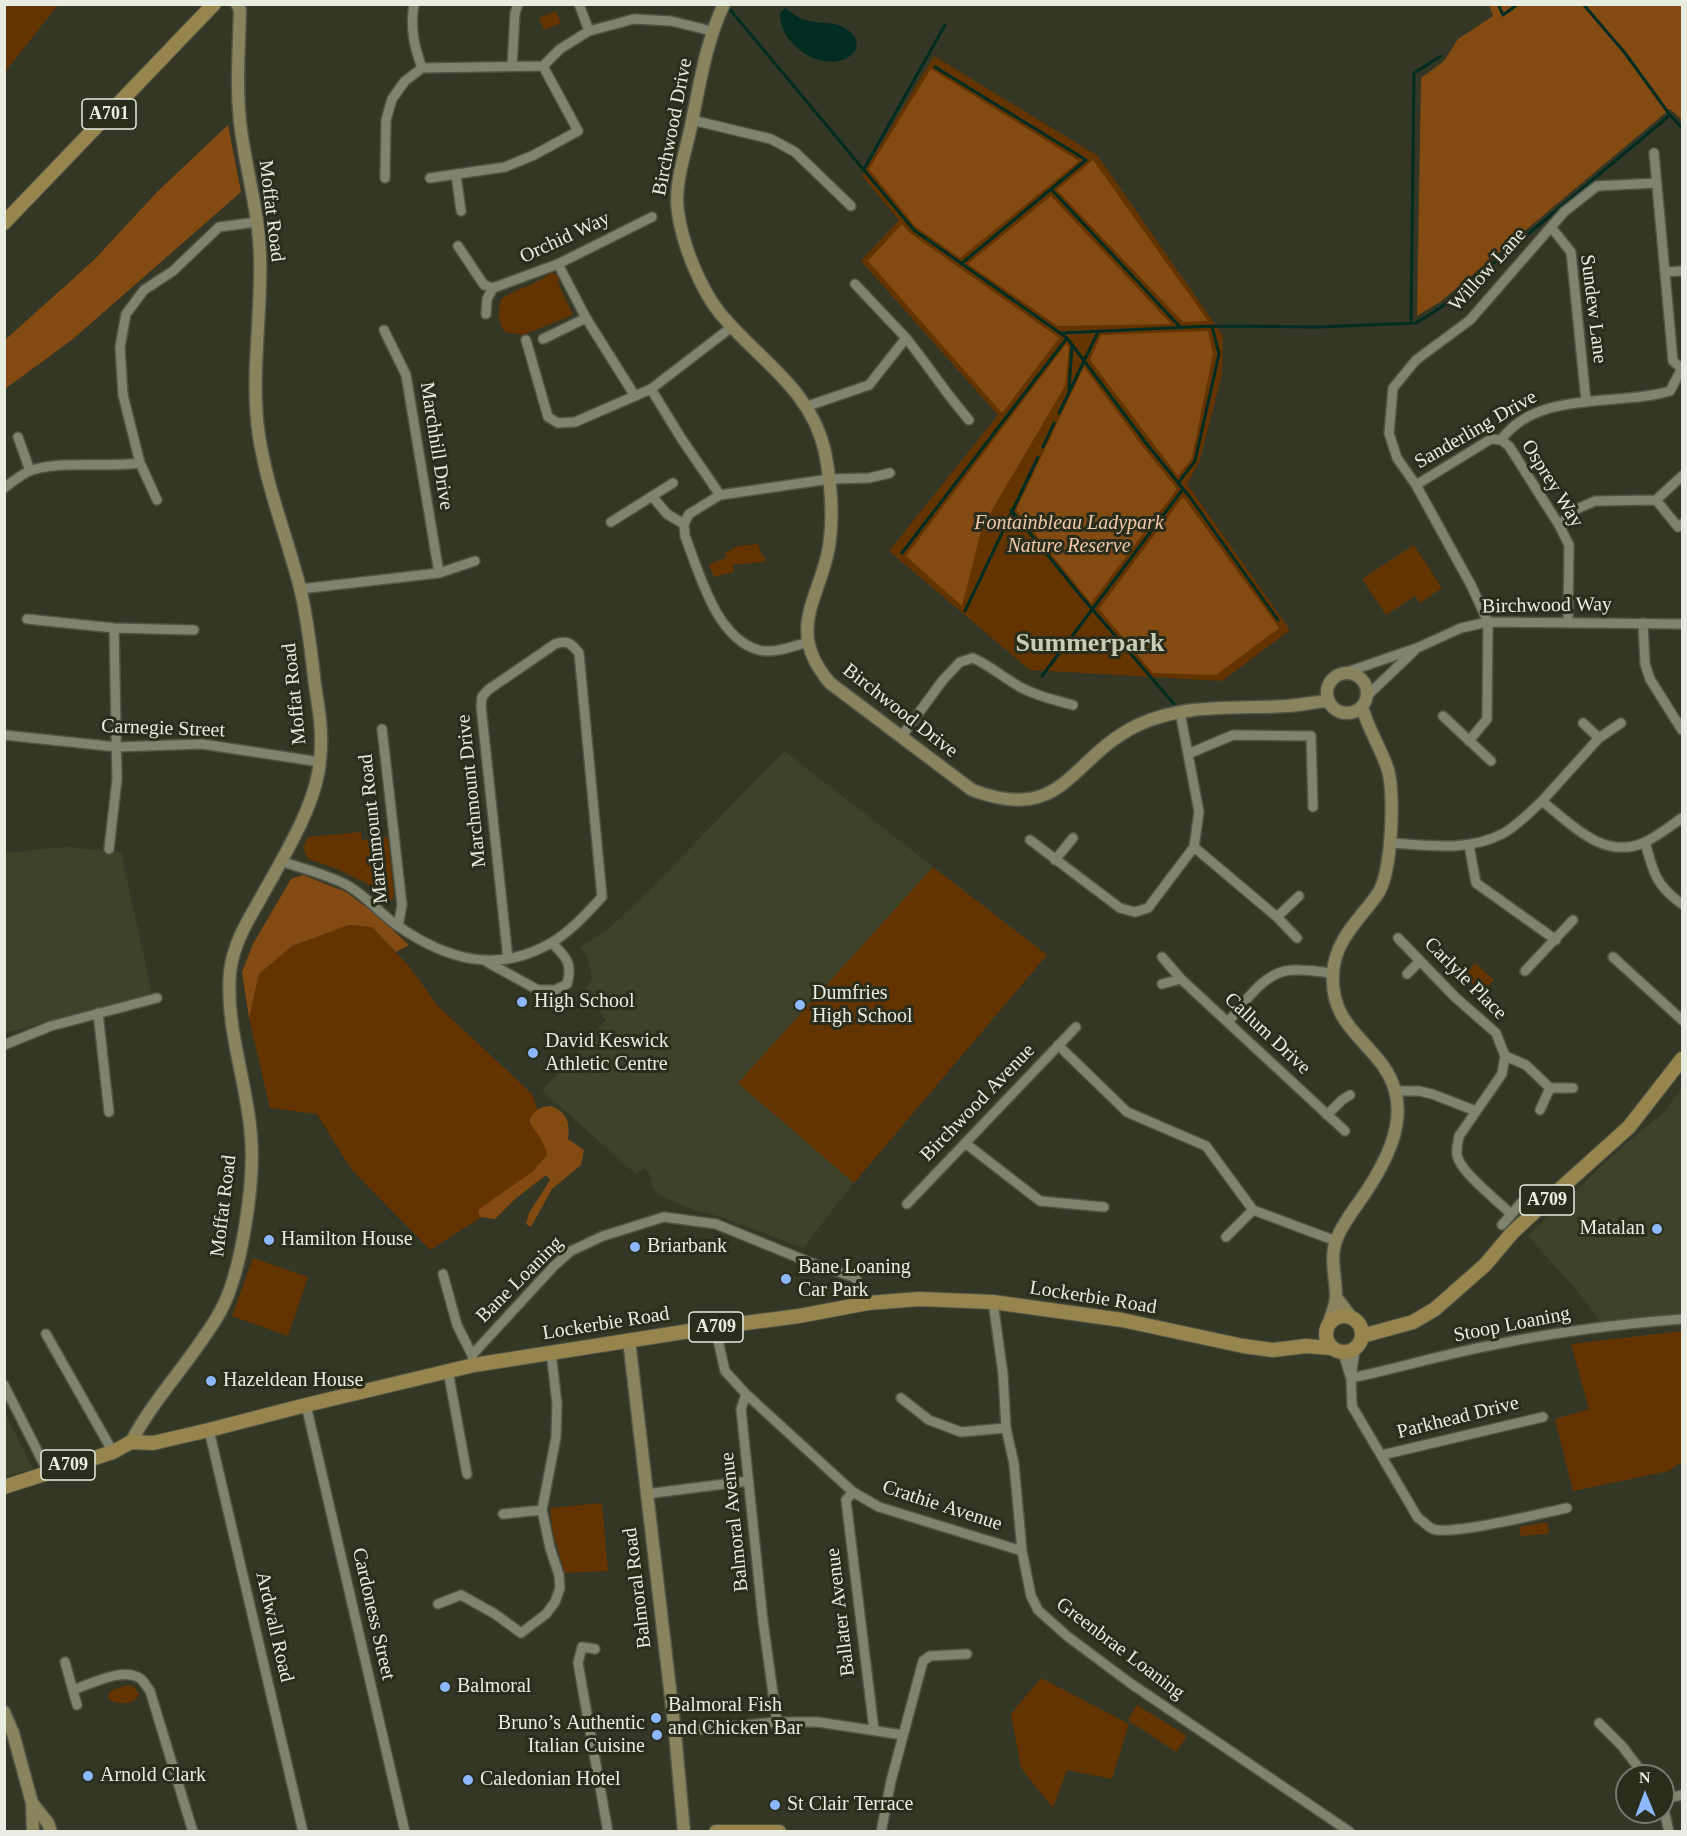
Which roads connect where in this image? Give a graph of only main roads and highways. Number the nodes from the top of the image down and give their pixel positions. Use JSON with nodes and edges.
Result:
{"nodes":[{"id":1,"x":214,"y":4,"type":"edge"},
{"id":2,"x":4,"y":223,"type":"edge"},
{"id":3,"x":1683,"y":1059,"type":"edge"},
{"id":4,"x":1328,"y":1326,"type":"junction"},
{"id":5,"x":1358,"y":1326,"type":"junction"},
{"id":6,"x":1306,"y":1346,"type":"junction"},
{"id":7,"x":1343,"y":1350,"type":"junction"},
{"id":8,"x":4,"y":1487,"type":"edge"},
{"id":9,"x":716,"y":1832,"type":"edge"},
{"id":10,"x":780,"y":1832,"type":"edge"}],
"edges":[{"from":1,"to":2,"type":"main road","number":"A701"},
{"from":3,"to":5,"type":"main road","number":"A709"},
{"from":4,"to":5,"type":"main road","number":"A709"},
{"from":4,"to":6,"type":"main road","number":"A709"},
{"from":4,"to":7,"type":"main road"},
{"from":5,"to":7,"type":"main road"},
{"from":6,"to":7,"type":"main road","name":"Lockerbie Road","number":"A709"},
{"from":6,"to":8,"type":"main road","name":"Lockerbie Road","number":"A709"},
{"from":9,"to":10,"type":"main road"}]}
